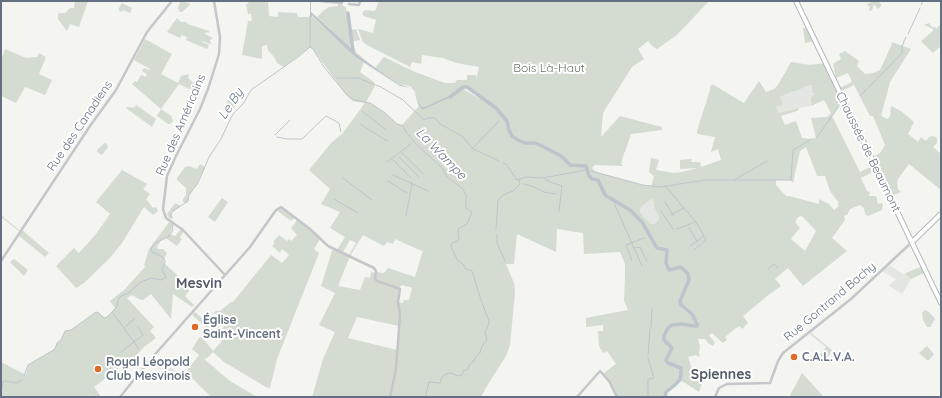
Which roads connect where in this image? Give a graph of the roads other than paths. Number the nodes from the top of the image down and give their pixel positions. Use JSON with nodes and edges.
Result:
{"nodes":[{"id":1,"x":172,"y":1,"type":"edge"},
{"id":2,"x":214,"y":1,"type":"edge"},
{"id":3,"x":320,"y":1,"type":"edge"},
{"id":4,"x":360,"y":1,"type":"edge"},
{"id":5,"x":796,"y":1,"type":"edge"},
{"id":6,"x":342,"y":3,"type":"dead end"},
{"id":7,"x":349,"y":4,"type":"dead end"},
{"id":8,"x":941,"y":214,"type":"edge"},
{"id":9,"x":912,"y":242,"type":"junction"},
{"id":10,"x":1,"y":261,"type":"edge"},
{"id":11,"x":225,"y":275,"type":"junction"},
{"id":12,"x":941,"y":303,"type":"edge"},
{"id":13,"x":120,"y":397,"type":"edge"},
{"id":14,"x":390,"y":397,"type":"edge"},
{"id":15,"x":577,"y":397,"type":"edge"},
{"id":16,"x":617,"y":397,"type":"edge"},
{"id":17,"x":715,"y":397,"type":"edge"}],
"edges":[{"from":1,"to":10,"type":"street","name":"Rue des Canadiens"},
{"from":2,"to":11,"type":"street","name":"Rue des Américains"},
{"from":3,"to":6,"type":"street"},
{"from":4,"to":7,"type":"street"},
{"from":5,"to":9,"type":"main road","name":"Chaussée de Beaumont"},
{"from":8,"to":9,"type":"main road"},
{"from":9,"to":12,"type":"main road","name":"Chaussée de Beaumont"},
{"from":9,"to":17,"type":"street","name":"Rue Gontrand Bachy"},
{"from":11,"to":13,"type":"street"},
{"from":11,"to":14,"type":"street"},
{"from":15,"to":16,"type":"street"}]}
